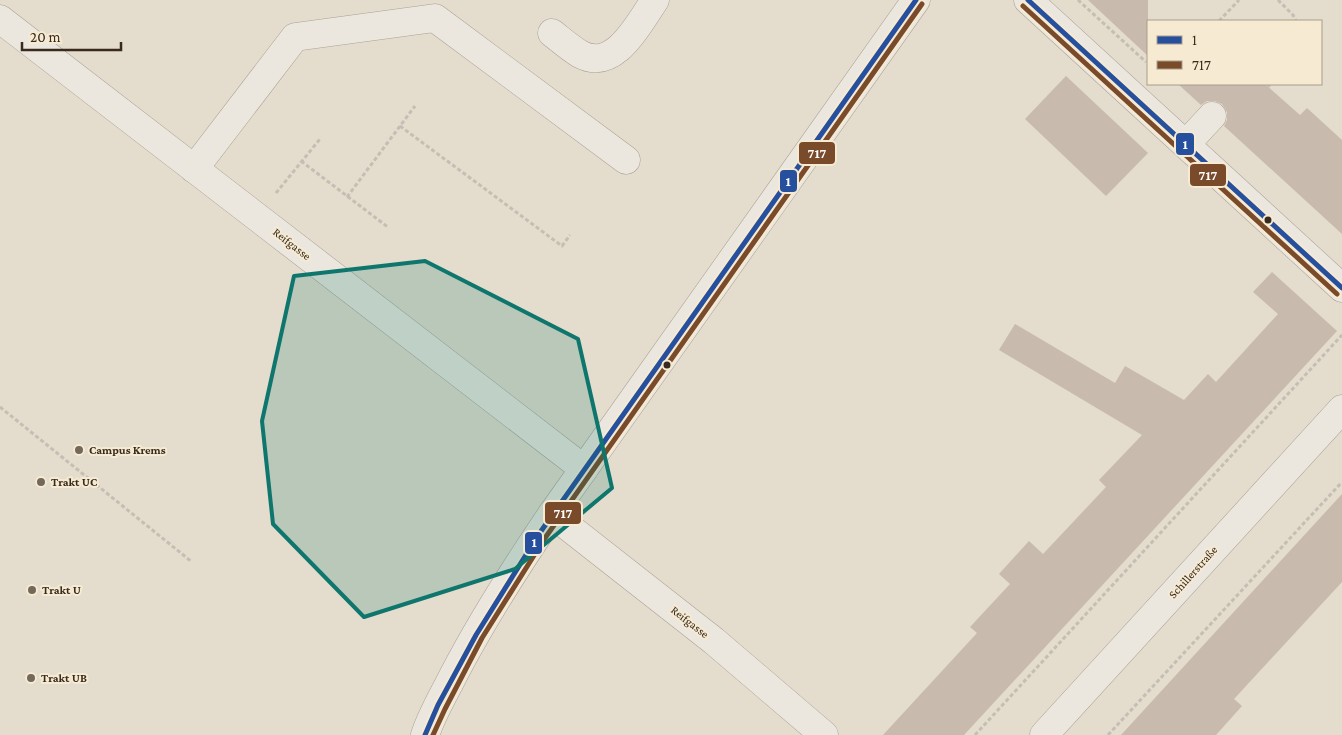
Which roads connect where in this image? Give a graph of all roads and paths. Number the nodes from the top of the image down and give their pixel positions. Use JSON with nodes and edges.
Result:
{"nodes":[{"id":1,"x":655,"y":0,"type":"edge"},
{"id":2,"x":916,"y":0,"type":"edge"},
{"id":3,"x":1028,"y":0,"type":"edge"},
{"id":4,"x":1078,"y":0,"type":"edge"},
{"id":5,"x":1239,"y":0,"type":"edge"},
{"id":6,"x":1278,"y":0,"type":"edge"},
{"id":7,"x":0,"y":19,"type":"edge"},
{"id":8,"x":1220,"y":20,"type":"edge"},
{"id":9,"x":1296,"y":20,"type":"edge"},
{"id":10,"x":552,"y":33,"type":"dead end"},
{"id":11,"x":1147,"y":64,"type":"edge"},
{"id":12,"x":415,"y":106,"type":"dead end"},
{"id":13,"x":1212,"y":116,"type":"dead end"},
{"id":14,"x":400,"y":126,"type":"junction"},
{"id":15,"x":320,"y":139,"type":"dead end"},
{"id":16,"x":1186,"y":144,"type":"junction"},
{"id":17,"x":626,"y":160,"type":"dead end"},
{"id":18,"x":301,"y":161,"type":"junction"},
{"id":19,"x":194,"y":169,"type":"junction"},
{"id":20,"x":347,"y":197,"type":"junction"},
{"id":21,"x":257,"y":218,"type":"junction"},
{"id":22,"x":389,"y":228,"type":"dead end"},
{"id":23,"x":570,"y":235,"type":"dead end"},
{"id":24,"x":1342,"y":288,"type":"edge"},
{"id":25,"x":1342,"y":335,"type":"edge"},
{"id":26,"x":0,"y":407,"type":"edge"},
{"id":27,"x":1342,"y":409,"type":"edge"},
{"id":28,"x":584,"y":469,"type":"junction"},
{"id":29,"x":1342,"y":482,"type":"edge"},
{"id":30,"x":552,"y":514,"type":"junction"},
{"id":31,"x":192,"y":562,"type":"dead end"},
{"id":32,"x":426,"y":735,"type":"edge"},
{"id":33,"x":824,"y":735,"type":"edge"},
{"id":34,"x":974,"y":735,"type":"edge"},
{"id":35,"x":1044,"y":735,"type":"edge"},
{"id":36,"x":1108,"y":735,"type":"edge"}],
"edges":[{"from":1,"to":10,"type":"street"},
{"from":2,"to":28,"type":"street"},
{"from":3,"to":16,"type":"street"},
{"from":4,"to":11,"type":"path"},
{"from":5,"to":8,"type":"path"},
{"from":6,"to":9,"type":"path"},
{"from":7,"to":19,"type":"street","name":"Reifgasse"},
{"from":12,"to":14,"type":"path"},
{"from":13,"to":16,"type":"street"},
{"from":14,"to":20,"type":"path"},
{"from":14,"to":23,"type":"path"},
{"from":15,"to":18,"type":"path"},
{"from":16,"to":24,"type":"street"},
{"from":17,"to":19,"type":"street"},
{"from":18,"to":20,"type":"path"},
{"from":18,"to":21,"type":"path"},
{"from":19,"to":21,"type":"street","name":"Reifgasse"},
{"from":20,"to":22,"type":"path"},
{"from":21,"to":28,"type":"street","name":"Reifgasse"},
{"from":25,"to":34,"type":"path"},
{"from":26,"to":31,"type":"path"},
{"from":27,"to":35,"type":"street","name":"Schillerstraße"},
{"from":28,"to":30,"type":"street"},
{"from":29,"to":36,"type":"path"},
{"from":30,"to":32,"type":"street"},
{"from":30,"to":33,"type":"street","name":"Reifgasse"}]}
